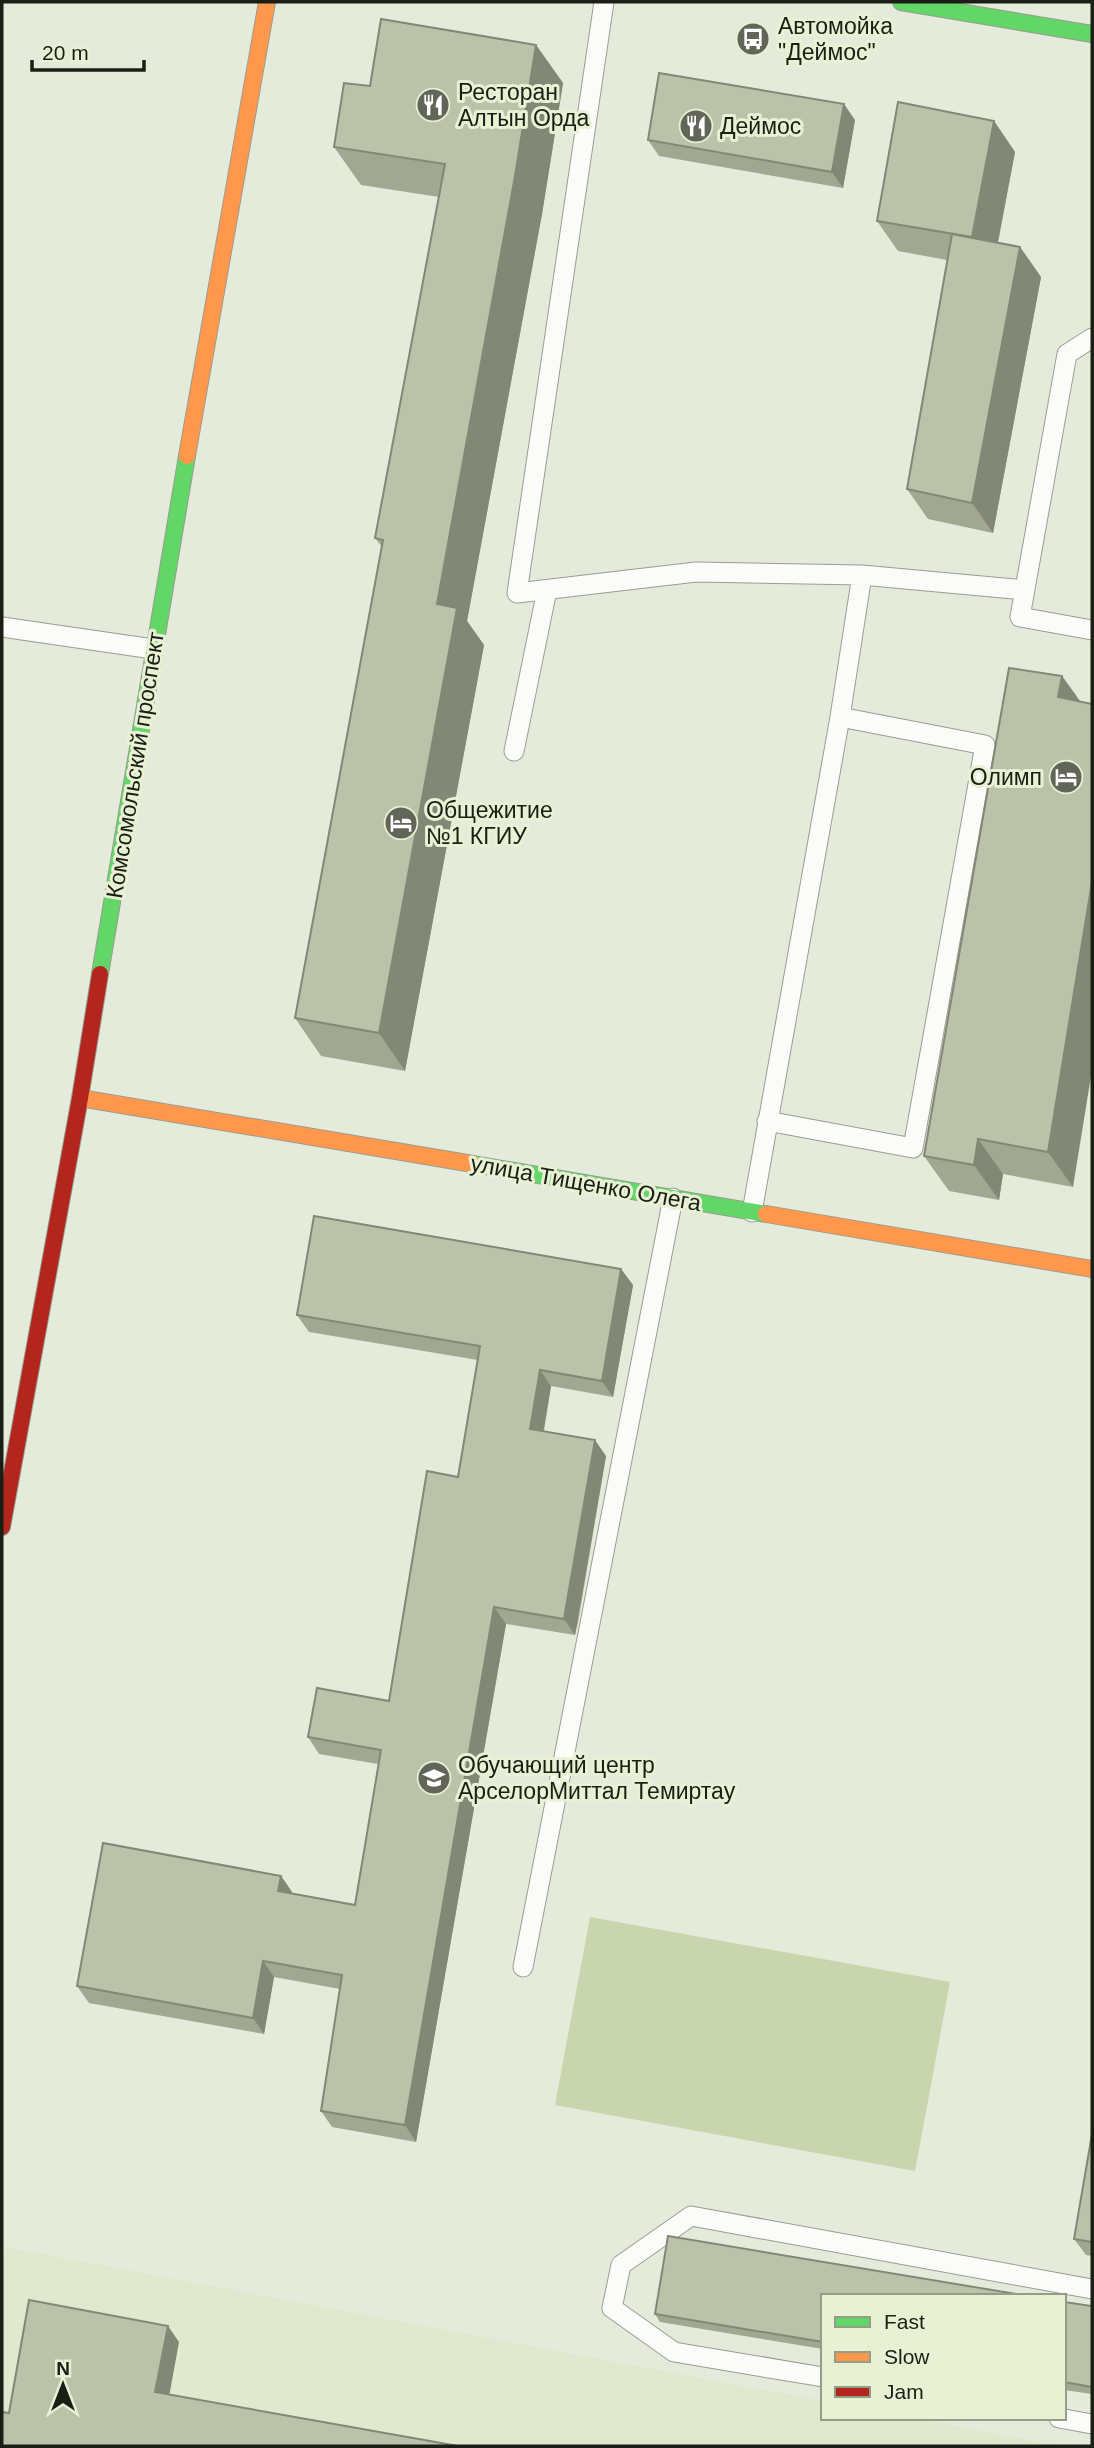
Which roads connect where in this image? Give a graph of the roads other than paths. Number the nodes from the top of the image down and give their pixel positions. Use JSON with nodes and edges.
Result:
{"nodes":[{"id":1,"x":267,"y":2,"type":"edge"},
{"id":2,"x":604,"y":2,"type":"edge"},
{"id":3,"x":901,"y":2,"type":"edge"},
{"id":4,"x":1092,"y":34,"type":"edge"},
{"id":5,"x":1092,"y":338,"type":"edge"},
{"id":6,"x":862,"y":575,"type":"junction"},
{"id":7,"x":547,"y":590,"type":"junction"},
{"id":8,"x":1025,"y":590,"type":"junction"},
{"id":9,"x":2,"y":627,"type":"edge"},
{"id":10,"x":1092,"y":630,"type":"edge"},
{"id":11,"x":153,"y":649,"type":"junction"},
{"id":12,"x":840,"y":717,"type":"junction"},
{"id":13,"x":514,"y":751,"type":"dead end"},
{"id":14,"x":80,"y":1098,"type":"junction"},
{"id":15,"x":767,"y":1121,"type":"junction"},
{"id":16,"x":673,"y":1198,"type":"junction"},
{"id":17,"x":752,"y":1212,"type":"junction"},
{"id":18,"x":1092,"y":1269,"type":"edge"},
{"id":19,"x":2,"y":1527,"type":"edge"},
{"id":20,"x":523,"y":1967,"type":"dead end"},
{"id":21,"x":1092,"y":2288,"type":"edge"},
{"id":22,"x":821,"y":2377,"type":"edge"},
{"id":23,"x":1066,"y":2419,"type":"edge"},
{"id":24,"x":1092,"y":2424,"type":"edge"}],
"edges":[{"from":1,"to":11,"type":"street","name":"Комсомольский проспект"},
{"from":2,"to":7,"type":"lane"},
{"from":3,"to":4,"type":"street"},
{"from":5,"to":8,"type":"lane"},
{"from":6,"to":7,"type":"lane"},
{"from":6,"to":8,"type":"lane"},
{"from":6,"to":12,"type":"lane"},
{"from":7,"to":13,"type":"lane"},
{"from":8,"to":10,"type":"lane"},
{"from":9,"to":11,"type":"lane"},
{"from":11,"to":14,"type":"street","name":"Комсомольский проспект"},
{"from":12,"to":15,"type":"lane"},
{"from":12,"to":15,"type":"lane"},
{"from":14,"to":16,"type":"street","name":"улица Тищенко Олега"},
{"from":14,"to":19,"type":"street","name":"Комсомольский проспект"},
{"from":15,"to":17,"type":"lane"},
{"from":16,"to":17,"type":"street","name":"улица Тищенко Олега"},
{"from":16,"to":20,"type":"lane"},
{"from":17,"to":18,"type":"street","name":"улица Тищенко Олега"},
{"from":21,"to":22,"type":"lane"},
{"from":23,"to":24,"type":"lane"}]}
